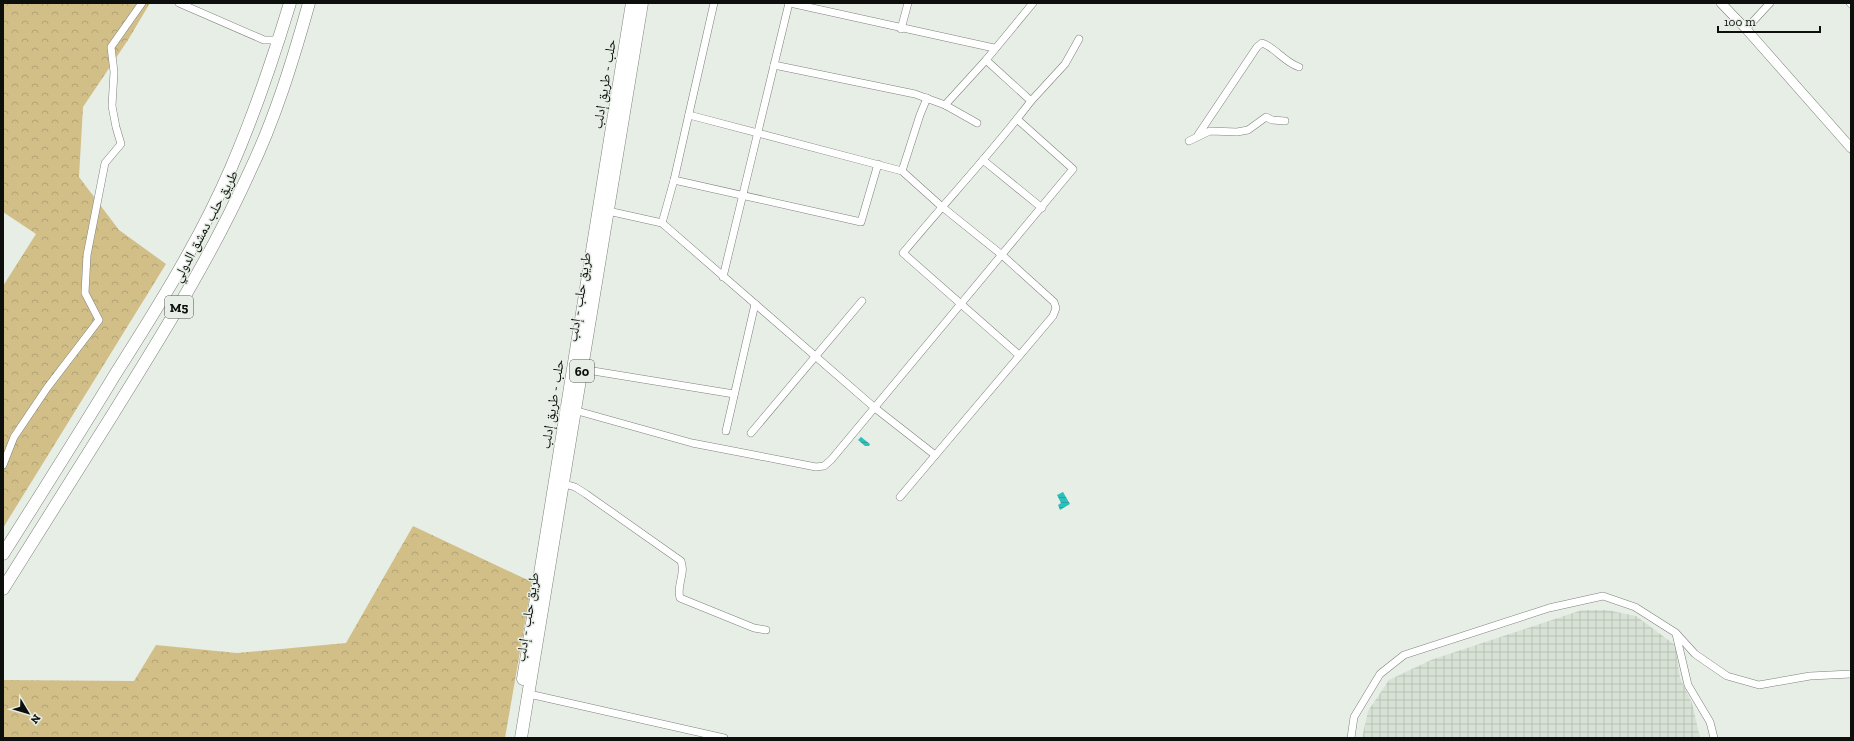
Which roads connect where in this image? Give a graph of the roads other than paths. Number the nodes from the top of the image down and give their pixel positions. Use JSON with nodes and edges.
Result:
{"nodes":[{"id":1,"x":142,"y":3,"type":"edge"},
{"id":2,"x":179,"y":3,"type":"edge"},
{"id":3,"x":290,"y":3,"type":"edge"},
{"id":4,"x":309,"y":3,"type":"edge"},
{"id":5,"x":632,"y":3,"type":"edge"},
{"id":6,"x":642,"y":3,"type":"edge"},
{"id":7,"x":714,"y":3,"type":"edge"},
{"id":8,"x":789,"y":3,"type":"edge"},
{"id":9,"x":908,"y":3,"type":"edge"},
{"id":10,"x":1033,"y":3,"type":"edge"},
{"id":11,"x":1721,"y":3,"type":"edge"},
{"id":12,"x":1770,"y":3,"type":"edge"},
{"id":13,"x":901,"y":29,"type":"junction"},
{"id":14,"x":1746,"y":29,"type":"junction"},
{"id":15,"x":1079,"y":39,"type":"dead end"},
{"id":16,"x":279,"y":40,"type":"junction"},
{"id":17,"x":994,"y":48,"type":"junction"},
{"id":18,"x":986,"y":60,"type":"junction"},
{"id":19,"x":774,"y":65,"type":"junction"},
{"id":20,"x":1299,"y":67,"type":"dead end"},
{"id":21,"x":928,"y":98,"type":"junction"},
{"id":22,"x":1031,"y":101,"type":"junction"},
{"id":23,"x":945,"y":105,"type":"junction"},
{"id":24,"x":689,"y":115,"type":"junction"},
{"id":25,"x":1017,"y":119,"type":"junction"},
{"id":26,"x":1285,"y":121,"type":"dead end"},
{"id":27,"x":977,"y":123,"type":"dead end"},
{"id":28,"x":758,"y":133,"type":"junction"},
{"id":29,"x":1198,"y":135,"type":"junction"},
{"id":30,"x":1188,"y":141,"type":"dead end"},
{"id":31,"x":1851,"y":148,"type":"edge"},
{"id":32,"x":983,"y":160,"type":"junction"},
{"id":33,"x":878,"y":164,"type":"junction"},
{"id":34,"x":902,"y":172,"type":"junction"},
{"id":35,"x":674,"y":180,"type":"junction"},
{"id":36,"x":743,"y":195,"type":"junction"},
{"id":37,"x":941,"y":206,"type":"junction"},
{"id":38,"x":1042,"y":208,"type":"junction"},
{"id":39,"x":604,"y":210,"type":"junction"},
{"id":40,"x":662,"y":223,"type":"junction"},
{"id":41,"x":1002,"y":255,"type":"junction"},
{"id":42,"x":723,"y":276,"type":"junction"},
{"id":43,"x":862,"y":301,"type":"dead end"},
{"id":44,"x":755,"y":304,"type":"junction"},
{"id":45,"x":961,"y":304,"type":"junction"},
{"id":46,"x":1019,"y":355,"type":"junction"},
{"id":47,"x":816,"y":356,"type":"junction"},
{"id":48,"x":587,"y":370,"type":"dead end"},
{"id":49,"x":734,"y":394,"type":"junction"},
{"id":50,"x":875,"y":408,"type":"junction"},
{"id":51,"x":581,"y":412,"type":"dead end"},
{"id":52,"x":726,"y":431,"type":"dead end"},
{"id":53,"x":751,"y":433,"type":"dead end"},
{"id":54,"x":935,"y":455,"type":"junction"},
{"id":55,"x":3,"y":465,"type":"edge"},
{"id":56,"x":559,"y":482,"type":"junction"},
{"id":57,"x":900,"y":496,"type":"dead end"},
{"id":58,"x":3,"y":554,"type":"edge"},
{"id":59,"x":3,"y":589,"type":"edge"},
{"id":60,"x":766,"y":630,"type":"dead end"},
{"id":61,"x":1676,"y":633,"type":"junction"},
{"id":62,"x":1851,"y":674,"type":"edge"},
{"id":63,"x":525,"y":693,"type":"junction"},
{"id":64,"x":513,"y":738,"type":"edge"},
{"id":65,"x":522,"y":738,"type":"edge"},
{"id":66,"x":724,"y":738,"type":"edge"},
{"id":67,"x":1351,"y":738,"type":"edge"},
{"id":68,"x":1714,"y":738,"type":"edge"}],
"edges":[{"from":1,"to":55,"type":"street"},
{"from":2,"to":16,"type":"street"},
{"from":3,"to":16,"type":"highway","name":"طريق حلب دمشق الدولي","number":"M5"},
{"from":4,"to":59,"type":"highway","name":"طريق حلب دمشق الدولي","number":"M5"},
{"from":5,"to":39,"type":"highway","name":"حلب - طريق إدلب","number":"60"},
{"from":6,"to":39,"type":"highway","name":"طريق حلب - إدلب","number":"60"},
{"from":7,"to":24,"type":"street"},
{"from":8,"to":13,"type":"street"},
{"from":8,"to":19,"type":"street"},
{"from":9,"to":13,"type":"street"},
{"from":10,"to":17,"type":"street"},
{"from":11,"to":14,"type":"street"},
{"from":12,"to":14,"type":"street"},
{"from":13,"to":17,"type":"street"},
{"from":14,"to":31,"type":"street"},
{"from":15,"to":22,"type":"street"},
{"from":16,"to":58,"type":"highway","name":"طريق حلب دمشق الدولي","number":"M5"},
{"from":17,"to":18,"type":"street"},
{"from":18,"to":22,"type":"street"},
{"from":18,"to":23,"type":"street"},
{"from":19,"to":21,"type":"street"},
{"from":19,"to":28,"type":"street"},
{"from":20,"to":29,"type":"street"},
{"from":21,"to":23,"type":"street"},
{"from":21,"to":34,"type":"street"},
{"from":22,"to":25,"type":"street"},
{"from":23,"to":27,"type":"street"},
{"from":24,"to":28,"type":"street"},
{"from":24,"to":35,"type":"street"},
{"from":25,"to":32,"type":"street"},
{"from":25,"to":38,"type":"street"},
{"from":26,"to":29,"type":"street"},
{"from":28,"to":33,"type":"street"},
{"from":28,"to":36,"type":"street"},
{"from":29,"to":30,"type":"street"},
{"from":32,"to":37,"type":"street"},
{"from":32,"to":38,"type":"street"},
{"from":33,"to":34,"type":"street"},
{"from":33,"to":36,"type":"street"},
{"from":34,"to":37,"type":"street"},
{"from":35,"to":36,"type":"street"},
{"from":35,"to":40,"type":"street"},
{"from":36,"to":42,"type":"street"},
{"from":37,"to":41,"type":"street"},
{"from":37,"to":45,"type":"street"},
{"from":38,"to":41,"type":"street"},
{"from":39,"to":40,"type":"street"},
{"from":39,"to":56,"type":"highway","name":"طريق حلب - إدلب","number":"60"},
{"from":40,"to":42,"type":"street"},
{"from":41,"to":45,"type":"street"},
{"from":41,"to":46,"type":"street"},
{"from":42,"to":44,"type":"street"},
{"from":43,"to":47,"type":"street"},
{"from":44,"to":47,"type":"street"},
{"from":44,"to":49,"type":"street"},
{"from":45,"to":46,"type":"street"},
{"from":45,"to":50,"type":"street"},
{"from":46,"to":54,"type":"street"},
{"from":47,"to":50,"type":"street"},
{"from":47,"to":53,"type":"street"},
{"from":48,"to":49,"type":"street"},
{"from":49,"to":52,"type":"street"},
{"from":50,"to":51,"type":"street"},
{"from":50,"to":54,"type":"street"},
{"from":54,"to":57,"type":"street"},
{"from":56,"to":60,"type":"street"},
{"from":56,"to":63,"type":"highway","name":"طريق حلب - إدلب","number":"60"},
{"from":61,"to":62,"type":"street"},
{"from":61,"to":67,"type":"street"},
{"from":61,"to":68,"type":"street"},
{"from":63,"to":64,"type":"highway","number":"60"},
{"from":63,"to":65,"type":"highway","name":"طريق حلب - إدلب","number":"60"},
{"from":63,"to":66,"type":"street"}]}
